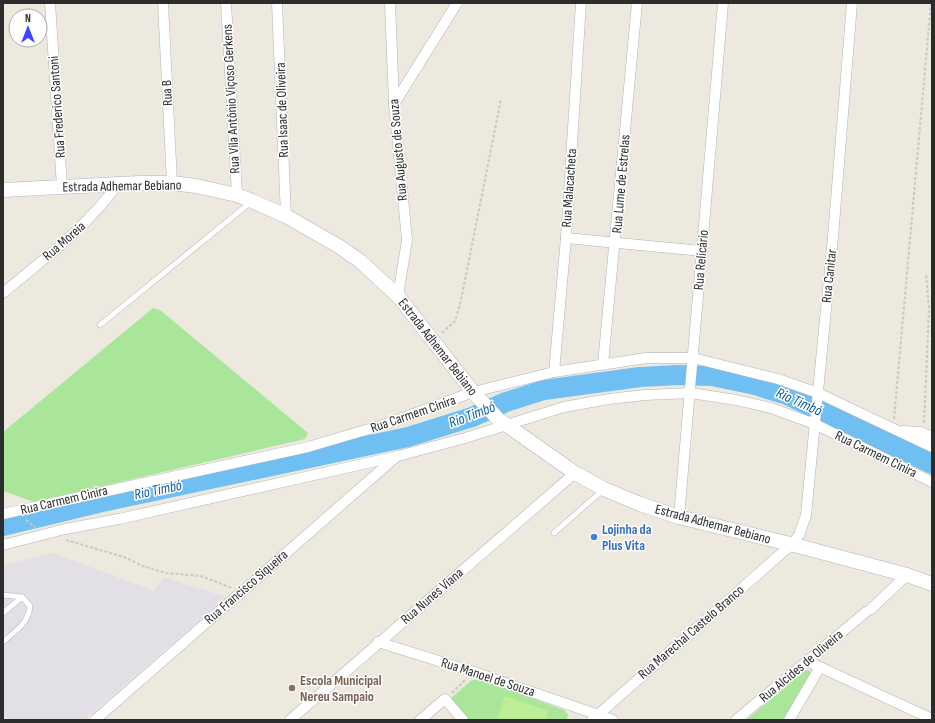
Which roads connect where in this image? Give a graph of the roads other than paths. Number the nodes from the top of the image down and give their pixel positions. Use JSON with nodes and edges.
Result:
{"nodes":[{"id":1,"x":50,"y":3,"type":"edge"},
{"id":2,"x":163,"y":3,"type":"edge"},
{"id":3,"x":226,"y":3,"type":"edge"},
{"id":4,"x":277,"y":3,"type":"edge"},
{"id":5,"x":390,"y":3,"type":"edge"},
{"id":6,"x":457,"y":3,"type":"edge"},
{"id":7,"x":581,"y":3,"type":"edge"},
{"id":8,"x":637,"y":3,"type":"edge"},
{"id":9,"x":723,"y":3,"type":"edge"},
{"id":10,"x":852,"y":3,"type":"edge"},
{"id":11,"x":394,"y":104,"type":"junction"},
{"id":12,"x":172,"y":183,"type":"junction"},
{"id":13,"x":118,"y":184,"type":"junction"},
{"id":14,"x":62,"y":187,"type":"junction"},
{"id":15,"x":3,"y":190,"type":"edge"},
{"id":16,"x":237,"y":195,"type":"junction"},
{"id":17,"x":252,"y":201,"type":"junction"},
{"id":18,"x":286,"y":216,"type":"junction"},
{"id":19,"x":566,"y":238,"type":"junction"},
{"id":20,"x":616,"y":243,"type":"junction"},
{"id":21,"x":702,"y":251,"type":"junction"},
{"id":22,"x":3,"y":293,"type":"edge"},
{"id":23,"x":398,"y":296,"type":"junction"},
{"id":24,"x":100,"y":325,"type":"dead end"},
{"id":25,"x":693,"y":361,"type":"junction"},
{"id":26,"x":604,"y":364,"type":"junction"},
{"id":27,"x":554,"y":372,"type":"junction"},
{"id":28,"x":691,"y":390,"type":"junction"},
{"id":29,"x":476,"y":396,"type":"junction"},
{"id":30,"x":817,"y":396,"type":"junction"},
{"id":31,"x":815,"y":422,"type":"junction"},
{"id":32,"x":501,"y":423,"type":"junction"},
{"id":33,"x":896,"y":429,"type":"junction"},
{"id":34,"x":928,"y":435,"type":"edge"},
{"id":35,"x":932,"y":447,"type":"edge"},
{"id":36,"x":398,"y":456,"type":"junction"},
{"id":37,"x":575,"y":473,"type":"junction"},
{"id":38,"x":932,"y":482,"type":"edge"},
{"id":39,"x":604,"y":489,"type":"junction"},
{"id":40,"x":3,"y":514,"type":"edge"},
{"id":41,"x":679,"y":517,"type":"junction"},
{"id":42,"x":554,"y":533,"type":"dead end"},
{"id":43,"x":3,"y":545,"type":"edge"},
{"id":44,"x":791,"y":545,"type":"junction"},
{"id":45,"x":907,"y":575,"type":"junction"},
{"id":46,"x":932,"y":584,"type":"edge"},
{"id":47,"x":3,"y":595,"type":"edge"},
{"id":48,"x":22,"y":597,"type":"junction"},
{"id":49,"x":3,"y":613,"type":"edge"},
{"id":50,"x":3,"y":642,"type":"edge"},
{"id":51,"x":378,"y":642,"type":"junction"},
{"id":52,"x":807,"y":661,"type":"junction"},
{"id":53,"x":820,"y":666,"type":"junction"},
{"id":54,"x":594,"y":717,"type":"edge"},
{"id":55,"x":932,"y":719,"type":"edge"},
{"id":56,"x":95,"y":720,"type":"edge"},
{"id":57,"x":290,"y":720,"type":"edge"},
{"id":58,"x":420,"y":720,"type":"edge"},
{"id":59,"x":463,"y":720,"type":"edge"},
{"id":60,"x":613,"y":720,"type":"edge"},
{"id":61,"x":736,"y":720,"type":"edge"},
{"id":62,"x":789,"y":720,"type":"edge"}],
"edges":[{"from":1,"to":14,"type":"street","name":"Rua Frederico Santoni"},
{"from":2,"to":12,"type":"street","name":"Rua B"},
{"from":3,"to":16,"type":"street","name":"Rua Vila Antônio Viçoso Gerkens"},
{"from":4,"to":18,"type":"street","name":"Rua Isaac de Oliveira"},
{"from":5,"to":11,"type":"street","name":"Rua Augusto de Souza"},
{"from":6,"to":11,"type":"street"},
{"from":7,"to":19,"type":"street","name":"Rua Malacacheta"},
{"from":8,"to":20,"type":"street","name":"Rua Lume de Estrelas"},
{"from":9,"to":21,"type":"street","name":"Rua Relicário"},
{"from":10,"to":30,"type":"street","name":"Rua Canitar"},
{"from":11,"to":23,"type":"street","name":"Rua Augusto de Souza"},
{"from":12,"to":13,"type":"main road","name":"Estrada Adhemar Bebiano"},
{"from":12,"to":16,"type":"main road","name":"Estrada Adhemar Bebiano"},
{"from":13,"to":14,"type":"main road","name":"Estrada Adhemar Bebiano"},
{"from":13,"to":22,"type":"street","name":"Rua Moreia"},
{"from":14,"to":15,"type":"main road","name":"Estrada Adhemar Bebiano"},
{"from":16,"to":17,"type":"main road","name":"Estrada Adhemar Bebiano"},
{"from":17,"to":18,"type":"main road","name":"Estrada Adhemar Bebiano"},
{"from":17,"to":24,"type":"lane"},
{"from":18,"to":23,"type":"main road","name":"Estrada Adhemar Bebiano"},
{"from":19,"to":20,"type":"street"},
{"from":19,"to":27,"type":"street","name":"Rua Malacacheta"},
{"from":20,"to":21,"type":"street"},
{"from":20,"to":26,"type":"street","name":"Rua Lume de Estrelas"},
{"from":21,"to":25,"type":"street","name":"Rua Relicário"},
{"from":23,"to":29,"type":"main road","name":"Estrada Adhemar Bebiano"},
{"from":25,"to":26,"type":"street","name":"Rua Carmem Cinira"},
{"from":25,"to":28,"type":"street","name":"Rua Relicário"},
{"from":25,"to":30,"type":"street","name":"Rua Carmem Cinira"},
{"from":26,"to":27,"type":"street","name":"Rua Carmem Cinira"},
{"from":27,"to":29,"type":"street","name":"Rua Carmem Cinira"},
{"from":28,"to":31,"type":"street","name":"Rua Carmem Cinira"},
{"from":28,"to":32,"type":"street","name":"Rua Carmem Cinira"},
{"from":28,"to":41,"type":"street","name":"Rua Relicário"},
{"from":29,"to":32,"type":"main road","name":"Estrada Adhemar Bebiano"},
{"from":29,"to":40,"type":"street","name":"Rua Carmem Cinira"},
{"from":30,"to":31,"type":"street","name":"Rua Canitar"},
{"from":30,"to":33,"type":"street","name":"Rua Carmem Cinira"},
{"from":31,"to":38,"type":"street","name":"Rua Carmem Cinira"},
{"from":31,"to":44,"type":"street","name":"Rua Canitar"},
{"from":32,"to":36,"type":"street","name":"Rua Carmem Cinira"},
{"from":32,"to":37,"type":"main road","name":"Estrada Adhemar Bebiano"},
{"from":33,"to":34,"type":"street"},
{"from":33,"to":35,"type":"street","name":"Rua Carmem Cinira"},
{"from":36,"to":43,"type":"street","name":"Rua Carmem Cinira"},
{"from":36,"to":56,"type":"street","name":"Rua Francisco Siqueira"},
{"from":37,"to":39,"type":"main road","name":"Estrada Adhemar Bebiano"},
{"from":37,"to":51,"type":"street","name":"Rua Nunes Viana"},
{"from":39,"to":41,"type":"main road","name":"Estrada Adhemar Bebiano"},
{"from":39,"to":42,"type":"lane"},
{"from":41,"to":44,"type":"main road","name":"Estrada Adhemar Bebiano"},
{"from":44,"to":45,"type":"main road","name":"Estrada Adhemar Bebiano"},
{"from":44,"to":54,"type":"street","name":"Rua Marechal Castelo Branco"},
{"from":45,"to":46,"type":"main road","name":"Estrada Adhemar Bebiano"},
{"from":45,"to":52,"type":"street","name":"Rua Alcides de Oliveira"},
{"from":47,"to":48,"type":"lane"},
{"from":48,"to":49,"type":"lane"},
{"from":48,"to":50,"type":"lane"},
{"from":51,"to":54,"type":"street","name":"Rua Manoel de Souza"},
{"from":51,"to":57,"type":"street","name":"Rua Nunes Viana"},
{"from":52,"to":53,"type":"street"},
{"from":52,"to":61,"type":"street","name":"Rua Alcides de Oliveira"},
{"from":53,"to":55,"type":"street"},
{"from":53,"to":62,"type":"street"},
{"from":54,"to":60,"type":"street","name":"Rua Manoel de Souza"},
{"from":58,"to":59,"type":"street"}]}
